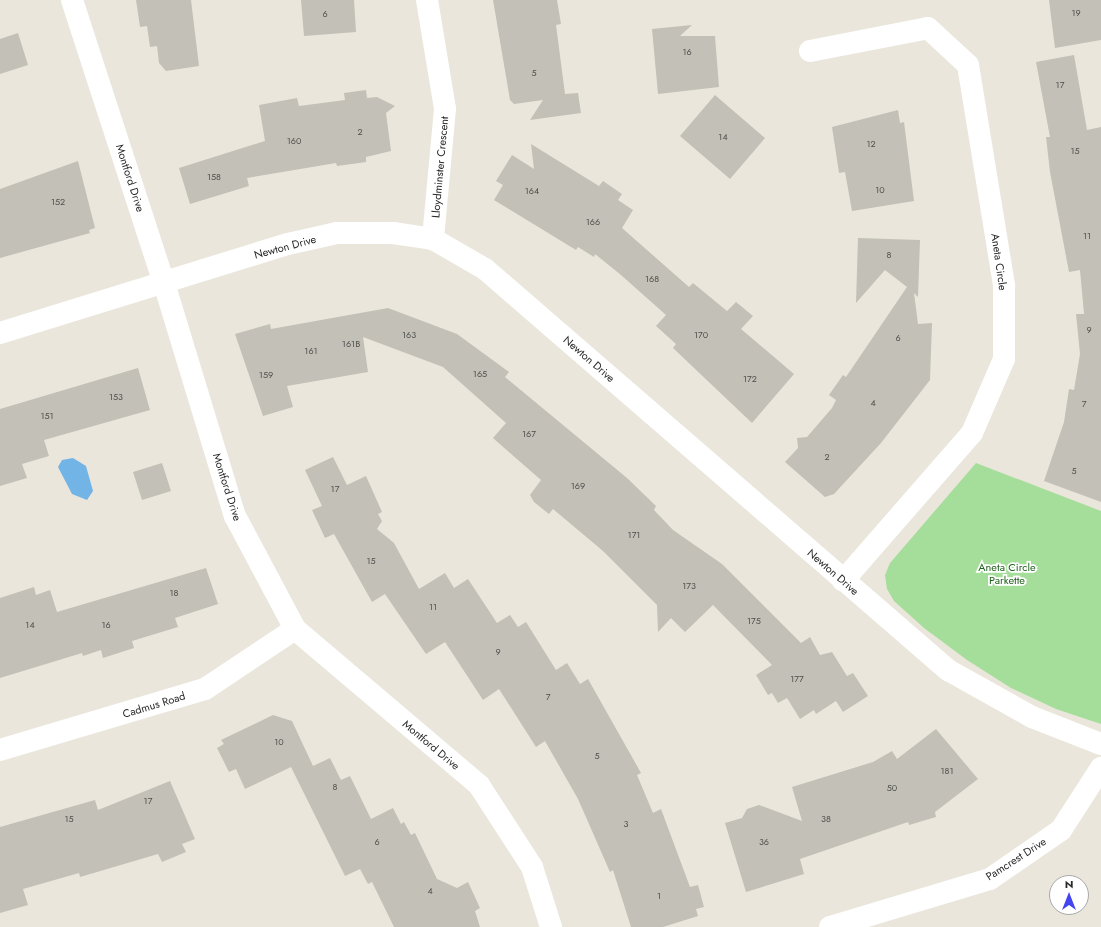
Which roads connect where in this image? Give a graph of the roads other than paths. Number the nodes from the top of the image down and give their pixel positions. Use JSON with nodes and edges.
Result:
{"nodes":[{"id":1,"x":72,"y":0,"type":"edge"},
{"id":2,"x":427,"y":0,"type":"edge"},
{"id":3,"x":810,"y":51,"type":"dead end"},
{"id":4,"x":433,"y":239,"type":"junction"},
{"id":5,"x":164,"y":283,"type":"junction"},
{"id":6,"x":0,"y":333,"type":"edge"},
{"id":7,"x":843,"y":581,"type":"junction"},
{"id":8,"x":295,"y":629,"type":"junction"},
{"id":9,"x":1101,"y":744,"type":"edge"},
{"id":10,"x":0,"y":750,"type":"edge"},
{"id":11,"x":1101,"y":768,"type":"edge"},
{"id":12,"x":551,"y":927,"type":"edge"},
{"id":13,"x":830,"y":927,"type":"edge"}],
"edges":[{"from":1,"to":5,"type":"street","name":"Montford Drive"},
{"from":2,"to":4,"type":"street","name":"Lloydminster Crescent"},
{"from":3,"to":7,"type":"street","name":"Aneta Circle"},
{"from":4,"to":5,"type":"street","name":"Newton Drive"},
{"from":4,"to":7,"type":"street","name":"Newton Drive"},
{"from":5,"to":6,"type":"street","name":"Newton Drive"},
{"from":5,"to":8,"type":"street","name":"Montford Drive"},
{"from":7,"to":9,"type":"street","name":"Newton Drive"},
{"from":8,"to":10,"type":"street","name":"Cadmus Road"},
{"from":8,"to":12,"type":"street","name":"Montford Drive"},
{"from":11,"to":13,"type":"street","name":"Pamcrest Drive"}]}
